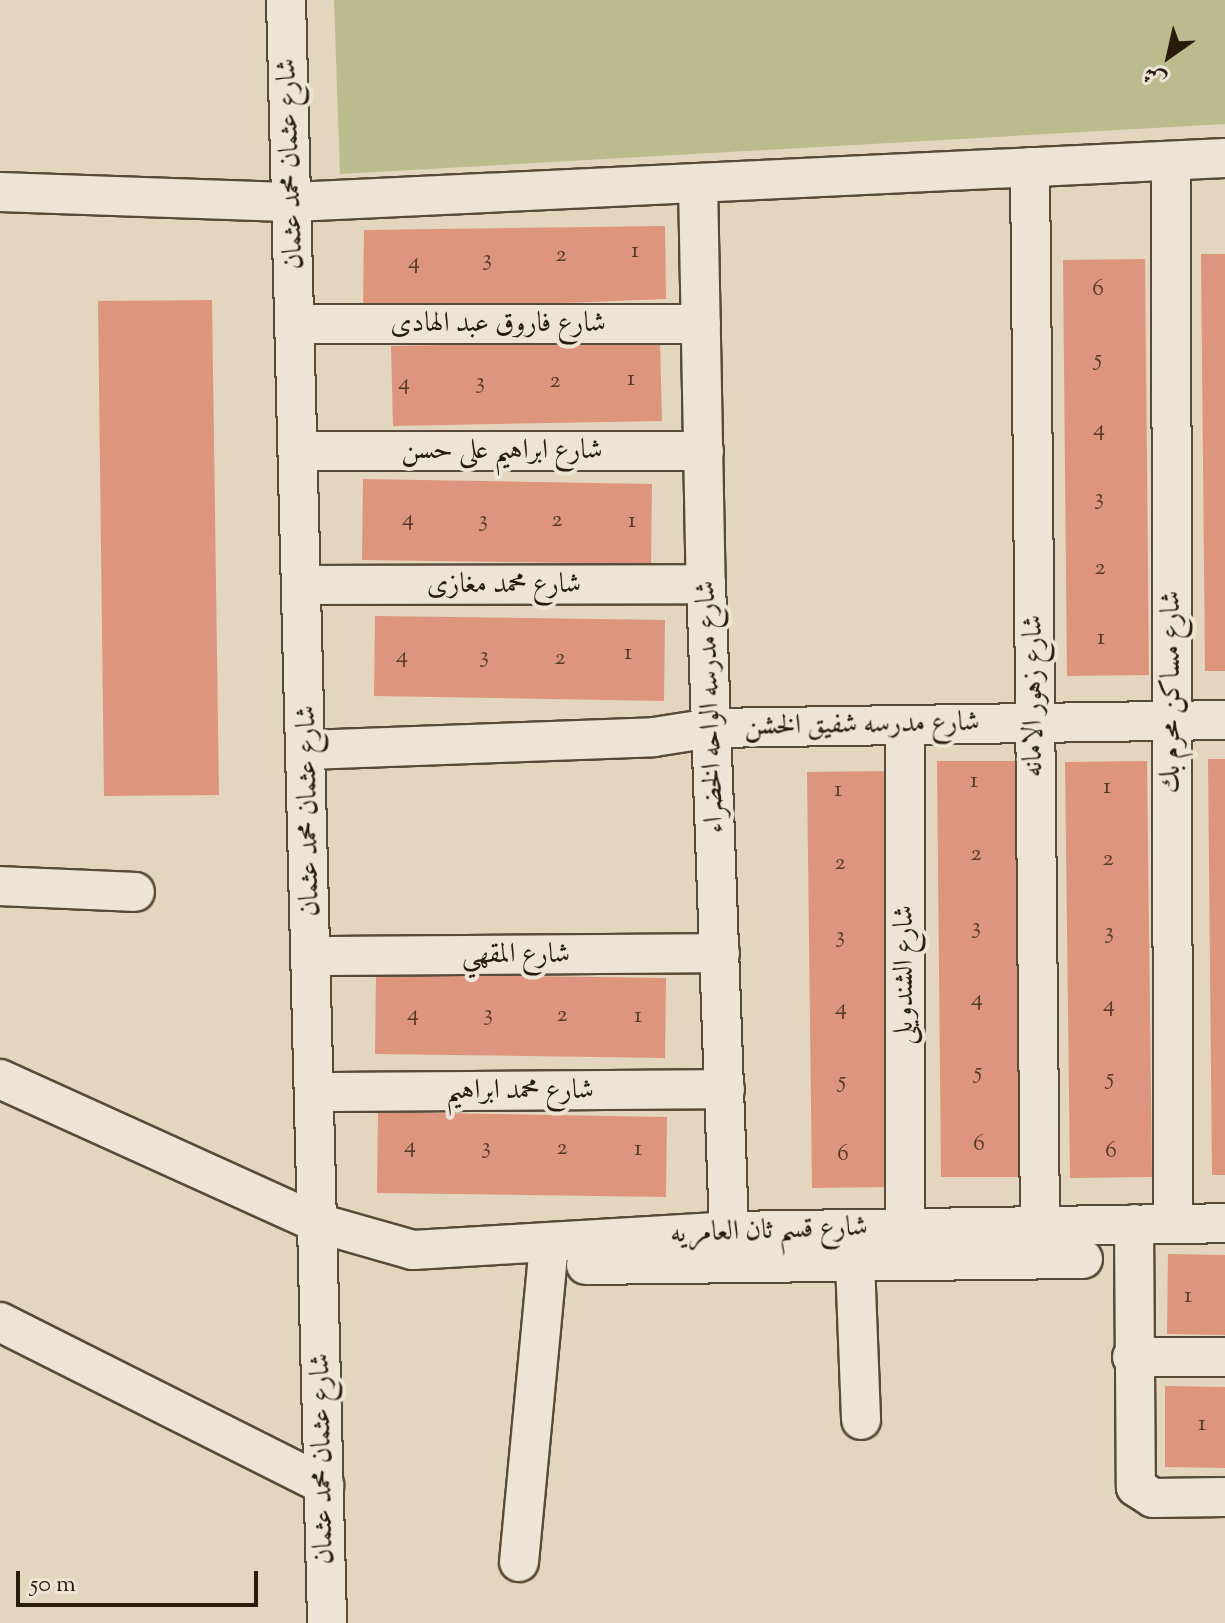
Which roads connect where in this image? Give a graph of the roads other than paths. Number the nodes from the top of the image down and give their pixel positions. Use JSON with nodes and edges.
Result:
{"nodes":[{"id":1,"x":286,"y":0,"type":"edge"},
{"id":2,"x":1225,"y":158,"type":"edge"},
{"id":3,"x":1171,"y":161,"type":"junction"},
{"id":4,"x":1030,"y":167,"type":"junction"},
{"id":5,"x":698,"y":183,"type":"junction"},
{"id":6,"x":0,"y":192,"type":"edge"},
{"id":7,"x":293,"y":202,"type":"junction"},
{"id":8,"x":296,"y":324,"type":"junction"},
{"id":9,"x":701,"y":324,"type":"junction"},
{"id":10,"x":299,"y":451,"type":"junction"},
{"id":11,"x":704,"y":451,"type":"junction"},
{"id":12,"x":706,"y":584,"type":"junction"},
{"id":13,"x":303,"y":585,"type":"junction"},
{"id":14,"x":1225,"y":720,"type":"edge"},
{"id":15,"x":1172,"y":721,"type":"junction"},
{"id":16,"x":1034,"y":723,"type":"junction"},
{"id":17,"x":905,"y":725,"type":"junction"},
{"id":18,"x":711,"y":728,"type":"junction"},
{"id":19,"x":307,"y":750,"type":"junction"},
{"id":20,"x":0,"y":886,"type":"edge"},
{"id":21,"x":135,"y":892,"type":"dead end"},
{"id":22,"x":720,"y":953,"type":"junction"},
{"id":23,"x":312,"y":956,"type":"junction"},
{"id":24,"x":0,"y":1079,"type":"edge"},
{"id":25,"x":725,"y":1089,"type":"junction"},
{"id":26,"x":315,"y":1092,"type":"junction"},
{"id":27,"x":318,"y":1223,"type":"junction"},
{"id":28,"x":1225,"y":1223,"type":"edge"},
{"id":29,"x":1134,"y":1224,"type":"junction"},
{"id":30,"x":1173,"y":1224,"type":"junction"},
{"id":31,"x":1040,"y":1225,"type":"junction"},
{"id":32,"x":905,"y":1226,"type":"junction"},
{"id":33,"x":729,"y":1231,"type":"junction"},
{"id":34,"x":548,"y":1254,"type":"junction"},
{"id":35,"x":1083,"y":1259,"type":"dead end"},
{"id":36,"x":855,"y":1262,"type":"junction"},
{"id":37,"x":0,"y":1322,"type":"edge"},
{"id":38,"x":1132,"y":1357,"type":"junction"},
{"id":39,"x":1225,"y":1357,"type":"edge"},
{"id":40,"x":861,"y":1420,"type":"dead end"},
{"id":41,"x":324,"y":1485,"type":"junction"},
{"id":42,"x":1225,"y":1497,"type":"edge"},
{"id":43,"x":519,"y":1562,"type":"dead end"},
{"id":44,"x":327,"y":1623,"type":"edge"}],
"edges":[{"from":1,"to":7,"type":"street","name":"شارع عثمان محمد عثمان"},
{"from":2,"to":3,"type":"street"},
{"from":3,"to":4,"type":"street"},
{"from":3,"to":15,"type":"street","name":"شارع مساكن محرم بك"},
{"from":4,"to":5,"type":"street"},
{"from":4,"to":16,"type":"street","name":"شارع زهور الامانه"},
{"from":5,"to":7,"type":"street"},
{"from":5,"to":9,"type":"street","name":"شارع مدرسه الواحه الخضراء"},
{"from":6,"to":7,"type":"street"},
{"from":7,"to":8,"type":"street","name":"شارع عثمان محمد عثمان"},
{"from":8,"to":9,"type":"street","name":"شارع فاروق عبد الهادى"},
{"from":8,"to":10,"type":"street","name":"شارع عثمان محمد عثمان"},
{"from":9,"to":11,"type":"street","name":"شارع مدرسه الواحه الخضراء"},
{"from":10,"to":11,"type":"street","name":"شارع ابراهيم على حسن"},
{"from":10,"to":13,"type":"street","name":"شارع عثمان محمد عثمان"},
{"from":11,"to":12,"type":"street","name":"شارع مدرسه الواحه الخضراء"},
{"from":12,"to":13,"type":"street","name":"شارع محمد مغازى"},
{"from":12,"to":18,"type":"street","name":"شارع مدرسه الواحه الخضراء"},
{"from":13,"to":19,"type":"street","name":"شارع عثمان محمد عثمان"},
{"from":14,"to":15,"type":"street","name":"شارع مدرسه شفيق الخشن"},
{"from":15,"to":16,"type":"street","name":"شارع مدرسه شفيق الخشن"},
{"from":15,"to":30,"type":"street","name":"شارع مساكن محرم بك"},
{"from":16,"to":17,"type":"street","name":"شارع مدرسه شفيق الخشن"},
{"from":16,"to":31,"type":"street","name":"شارع زهور الامانه"},
{"from":17,"to":18,"type":"street","name":"شارع مدرسه شفيق الخشن"},
{"from":17,"to":32,"type":"street","name":"شارع الشندويلى"},
{"from":18,"to":19,"type":"street","name":"شارع مدرسه شفيق الخشن"},
{"from":18,"to":22,"type":"street","name":"شارع مدرسه الواحه الخضراء"},
{"from":19,"to":23,"type":"street","name":"شارع عثمان محمد عثمان"},
{"from":20,"to":21,"type":"street"},
{"from":22,"to":23,"type":"street","name":"شارع المقهي"},
{"from":22,"to":25,"type":"street","name":"شارع مدرسه الواحه الخضراء"},
{"from":23,"to":26,"type":"street","name":"شارع عثمان محمد عثمان"},
{"from":24,"to":27,"type":"street","name":"شارع قسم ثان العامريه"},
{"from":25,"to":26,"type":"street","name":"شارع محمد ابراهيم"},
{"from":25,"to":33,"type":"street","name":"شارع مدرسه الواحه الخضراء"},
{"from":26,"to":27,"type":"street","name":"شارع عثمان محمد عثمان"},
{"from":27,"to":34,"type":"street","name":"شارع قسم ثان العامريه"},
{"from":27,"to":41,"type":"street","name":"شارع عثمان محمد عثمان"},
{"from":28,"to":30,"type":"street","name":"شارع قسم ثان العامريه"},
{"from":29,"to":30,"type":"street","name":"شارع قسم ثان العامريه"},
{"from":29,"to":31,"type":"street","name":"شارع قسم ثان العامريه"},
{"from":29,"to":38,"type":"street"},
{"from":31,"to":32,"type":"street","name":"شارع قسم ثان العامريه"},
{"from":32,"to":33,"type":"street","name":"شارع قسم ثان العامريه"},
{"from":33,"to":34,"type":"street","name":"شارع قسم ثان العامريه"},
{"from":34,"to":36,"type":"street"},
{"from":34,"to":43,"type":"street"},
{"from":35,"to":36,"type":"street"},
{"from":36,"to":40,"type":"street"},
{"from":37,"to":41,"type":"street"},
{"from":38,"to":39,"type":"street"},
{"from":38,"to":42,"type":"street"},
{"from":41,"to":44,"type":"street","name":"شارع عثمان محمد عثمان"}]}
